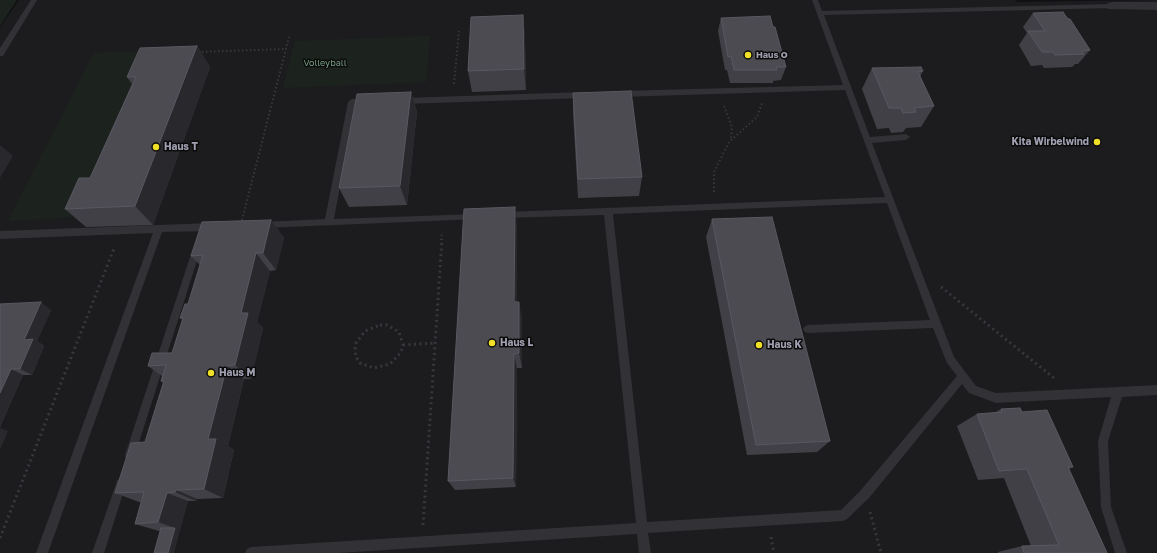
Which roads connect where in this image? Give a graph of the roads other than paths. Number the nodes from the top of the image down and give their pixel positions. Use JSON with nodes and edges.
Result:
{"nodes":[{"id":1,"x":34,"y":0,"type":"edge"},
{"id":2,"x":815,"y":0,"type":"edge"},
{"id":3,"x":1113,"y":6,"type":"joint"},
{"id":4,"x":1157,"y":6,"type":"edge"},
{"id":5,"x":820,"y":13,"type":"junction"},
{"id":6,"x":0,"y":54,"type":"edge"},
{"id":7,"x":848,"y":86,"type":"junction"},
{"id":8,"x":610,"y":94,"type":"edge"},
{"id":9,"x":594,"y":95,"type":"edge"},
{"id":10,"x":391,"y":101,"type":"edge"},
{"id":11,"x":376,"y":102,"type":"edge"},
{"id":12,"x":906,"y":137,"type":"edge"},
{"id":13,"x":867,"y":140,"type":"junction"},
{"id":14,"x":890,"y":200,"type":"junction"},
{"id":15,"x":608,"y":211,"type":"junction"},
{"id":16,"x":483,"y":216,"type":"edge"},
{"id":17,"x":498,"y":216,"type":"edge"},
{"id":18,"x":329,"y":222,"type":"junction"},
{"id":19,"x":240,"y":226,"type":"edge"},
{"id":20,"x":203,"y":227,"type":"junction"},
{"id":21,"x":218,"y":227,"type":"edge"},
{"id":22,"x":160,"y":229,"type":"junction"},
{"id":23,"x":0,"y":235,"type":"edge"},
{"id":24,"x":937,"y":324,"type":"junction"},
{"id":25,"x":808,"y":329,"type":"dead end"},
{"id":26,"x":963,"y":376,"type":"junction"},
{"id":27,"x":1157,"y":390,"type":"edge"},
{"id":28,"x":1118,"y":392,"type":"junction"},
{"id":29,"x":643,"y":529,"type":"junction"},
{"id":30,"x":42,"y":553,"type":"edge"},
{"id":31,"x":98,"y":553,"type":"edge"},
{"id":32,"x":251,"y":553,"type":"edge"},
{"id":33,"x":645,"y":553,"type":"edge"},
{"id":34,"x":1121,"y":553,"type":"edge"}],
"edges":[{"from":1,"to":6,"type":"lane"},
{"from":2,"to":5,"type":"lane"},
{"from":3,"to":4,"type":"street"},
{"from":3,"to":5,"type":"lane"},
{"from":5,"to":7,"type":"lane"},
{"from":7,"to":8,"type":"lane"},
{"from":7,"to":13,"type":"lane"},
{"from":9,"to":10,"type":"lane"},
{"from":11,"to":18,"type":"lane"},
{"from":12,"to":13,"type":"lane"},
{"from":13,"to":14,"type":"lane"},
{"from":14,"to":15,"type":"lane"},
{"from":14,"to":24,"type":"lane"},
{"from":15,"to":17,"type":"lane"},
{"from":15,"to":29,"type":"lane"},
{"from":16,"to":18,"type":"lane"},
{"from":18,"to":19,"type":"lane"},
{"from":20,"to":21,"type":"lane"},
{"from":20,"to":22,"type":"lane"},
{"from":20,"to":31,"type":"lane"},
{"from":22,"to":23,"type":"lane"},
{"from":22,"to":30,"type":"lane"},
{"from":24,"to":25,"type":"lane"},
{"from":24,"to":26,"type":"lane"},
{"from":26,"to":28,"type":"lane"},
{"from":26,"to":29,"type":"lane"},
{"from":27,"to":28,"type":"lane"},
{"from":28,"to":34,"type":"lane"},
{"from":29,"to":32,"type":"lane"},
{"from":29,"to":33,"type":"lane"}]}
